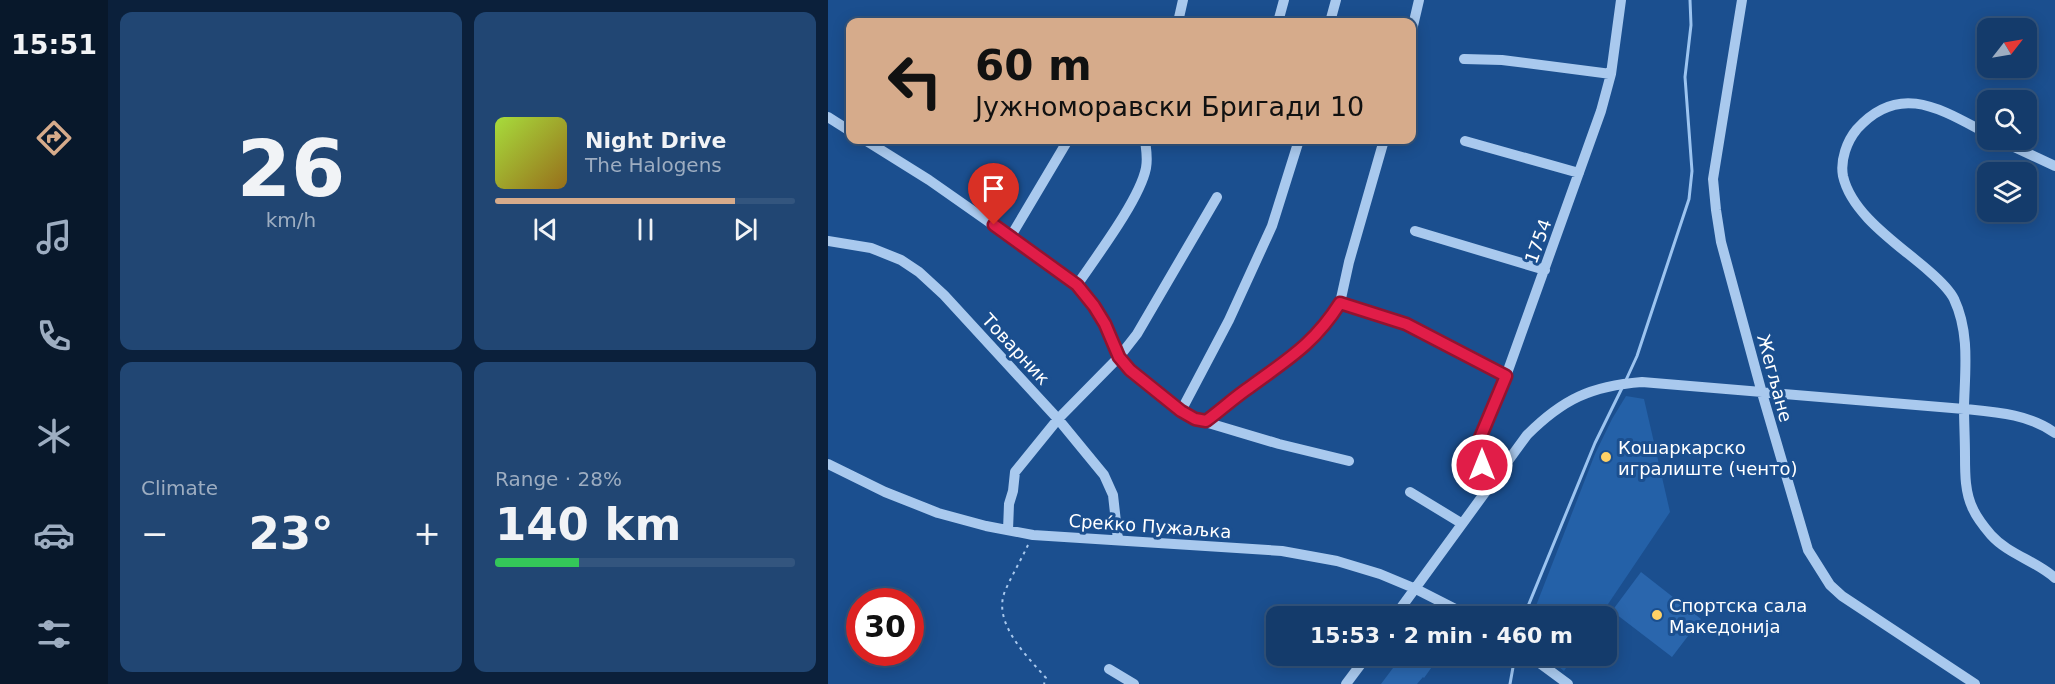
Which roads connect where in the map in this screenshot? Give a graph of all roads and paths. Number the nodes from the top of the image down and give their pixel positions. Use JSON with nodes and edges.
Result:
{"nodes":[{"id":1,"x":1183,"y":0,"type":"edge"},
{"id":2,"x":1284,"y":0,"type":"edge"},
{"id":3,"x":1336,"y":0,"type":"edge"},
{"id":4,"x":1419,"y":0,"type":"edge"},
{"id":5,"x":1621,"y":0,"type":"edge"},
{"id":6,"x":1742,"y":0,"type":"edge"},
{"id":7,"x":1179,"y":18,"type":"edge"},
{"id":8,"x":1279,"y":18,"type":"edge"},
{"id":9,"x":1331,"y":18,"type":"edge"},
{"id":10,"x":1415,"y":18,"type":"edge"},
{"id":11,"x":1464,"y":59,"type":"dead end"},
{"id":12,"x":1611,"y":74,"type":"junction"},
{"id":13,"x":828,"y":117,"type":"edge"},
{"id":14,"x":846,"y":128,"type":"edge"},
{"id":15,"x":1977,"y":128,"type":"edge"},
{"id":16,"x":1465,"y":141,"type":"dead end"},
{"id":17,"x":870,"y":144,"type":"edge"},
{"id":18,"x":1066,"y":144,"type":"edge"},
{"id":19,"x":1145,"y":144,"type":"edge"},
{"id":20,"x":1298,"y":144,"type":"edge"},
{"id":21,"x":1383,"y":144,"type":"edge"},
{"id":22,"x":2021,"y":150,"type":"edge"},
{"id":23,"x":2055,"y":166,"type":"edge"},
{"id":24,"x":1579,"y":173,"type":"junction"},
{"id":25,"x":1216,"y":197,"type":"dead end"},
{"id":26,"x":1415,"y":231,"type":"dead end"},
{"id":27,"x":1011,"y":236,"type":"junction"},
{"id":28,"x":828,"y":241,"type":"edge"},
{"id":29,"x":1545,"y":270,"type":"junction"},
{"id":30,"x":1077,"y":285,"type":"junction"},
{"id":31,"x":1340,"y":303,"type":"junction"},
{"id":32,"x":1119,"y":357,"type":"junction"},
{"id":33,"x":1506,"y":376,"type":"junction"},
{"id":34,"x":1762,"y":393,"type":"junction"},
{"id":35,"x":1964,"y":409,"type":"junction"},
{"id":36,"x":1181,"y":411,"type":"junction"},
{"id":37,"x":1058,"y":419,"type":"junction"},
{"id":38,"x":1206,"y":421,"type":"junction"},
{"id":39,"x":2055,"y":433,"type":"edge"},
{"id":40,"x":1349,"y":461,"type":"dead end"},
{"id":41,"x":828,"y":464,"type":"edge"},
{"id":42,"x":1487,"y":489,"type":"junction"},
{"id":43,"x":1410,"y":492,"type":"dead end"},
{"id":44,"x":1461,"y":523,"type":"junction"},
{"id":45,"x":1008,"y":530,"type":"junction"},
{"id":46,"x":1033,"y":535,"type":"junction"},
{"id":47,"x":1118,"y":540,"type":"junction"},
{"id":48,"x":2055,"y":578,"type":"edge"},
{"id":49,"x":1416,"y":589,"type":"junction"},
{"id":50,"x":1403,"y":606,"type":"edge"},
{"id":51,"x":1449,"y":606,"type":"edge"},
{"id":52,"x":1360,"y":666,"type":"edge"},
{"id":53,"x":1544,"y":666,"type":"edge"},
{"id":54,"x":1109,"y":669,"type":"dead end"},
{"id":55,"x":1044,"y":684,"type":"edge"},
{"id":56,"x":1134,"y":684,"type":"edge"},
{"id":57,"x":1346,"y":684,"type":"edge"},
{"id":58,"x":1568,"y":684,"type":"edge"},
{"id":59,"x":1975,"y":684,"type":"edge"}],
"edges":[{"from":1,"to":7,"type":"street"},
{"from":2,"to":8,"type":"street"},
{"from":3,"to":9,"type":"street"},
{"from":4,"to":10,"type":"street"},
{"from":5,"to":12,"type":"street","name":"1754"},
{"from":6,"to":34,"type":"street","name":"Жегљане"},
{"from":11,"to":12,"type":"street"},
{"from":12,"to":24,"type":"street","name":"1754"},
{"from":13,"to":14,"type":"street"},
{"from":15,"to":35,"type":"street"},
{"from":16,"to":24,"type":"street"},
{"from":17,"to":27,"type":"street"},
{"from":18,"to":27,"type":"street"},
{"from":19,"to":30,"type":"street"},
{"from":20,"to":36,"type":"street"},
{"from":21,"to":31,"type":"street"},
{"from":22,"to":23,"type":"street"},
{"from":24,"to":29,"type":"street","name":"1754"},
{"from":25,"to":32,"type":"street"},
{"from":26,"to":29,"type":"street"},
{"from":27,"to":30,"type":"street"},
{"from":28,"to":37,"type":"street","name":"Товарник"},
{"from":29,"to":33,"type":"street","name":"1754"},
{"from":30,"to":32,"type":"street"},
{"from":31,"to":33,"type":"street"},
{"from":31,"to":38,"type":"street"},
{"from":32,"to":36,"type":"street"},
{"from":32,"to":37,"type":"street"},
{"from":33,"to":42,"type":"street","name":"1754"},
{"from":34,"to":35,"type":"street"},
{"from":34,"to":42,"type":"street"},
{"from":34,"to":59,"type":"street","name":"Жегљане"},
{"from":35,"to":39,"type":"street"},
{"from":35,"to":48,"type":"street"},
{"from":36,"to":38,"type":"street"},
{"from":37,"to":45,"type":"street"},
{"from":37,"to":47,"type":"street","name":"Товарник"},
{"from":38,"to":40,"type":"street"},
{"from":41,"to":45,"type":"street","name":"Среќко Пужаљка"},
{"from":42,"to":44,"type":"street"},
{"from":43,"to":44,"type":"street"},
{"from":44,"to":49,"type":"street"},
{"from":45,"to":46,"type":"street","name":"Среќко Пужаљка"},
{"from":46,"to":47,"type":"street","name":"Среќко Пужаљка"},
{"from":46,"to":55,"type":"path"},
{"from":47,"to":49,"type":"street","name":"Среќко Пужаљка"},
{"from":49,"to":50,"type":"street"},
{"from":49,"to":51,"type":"street","name":"Среќко Пужаљка"},
{"from":52,"to":57,"type":"street"},
{"from":53,"to":58,"type":"street"},
{"from":54,"to":56,"type":"street"}]}
